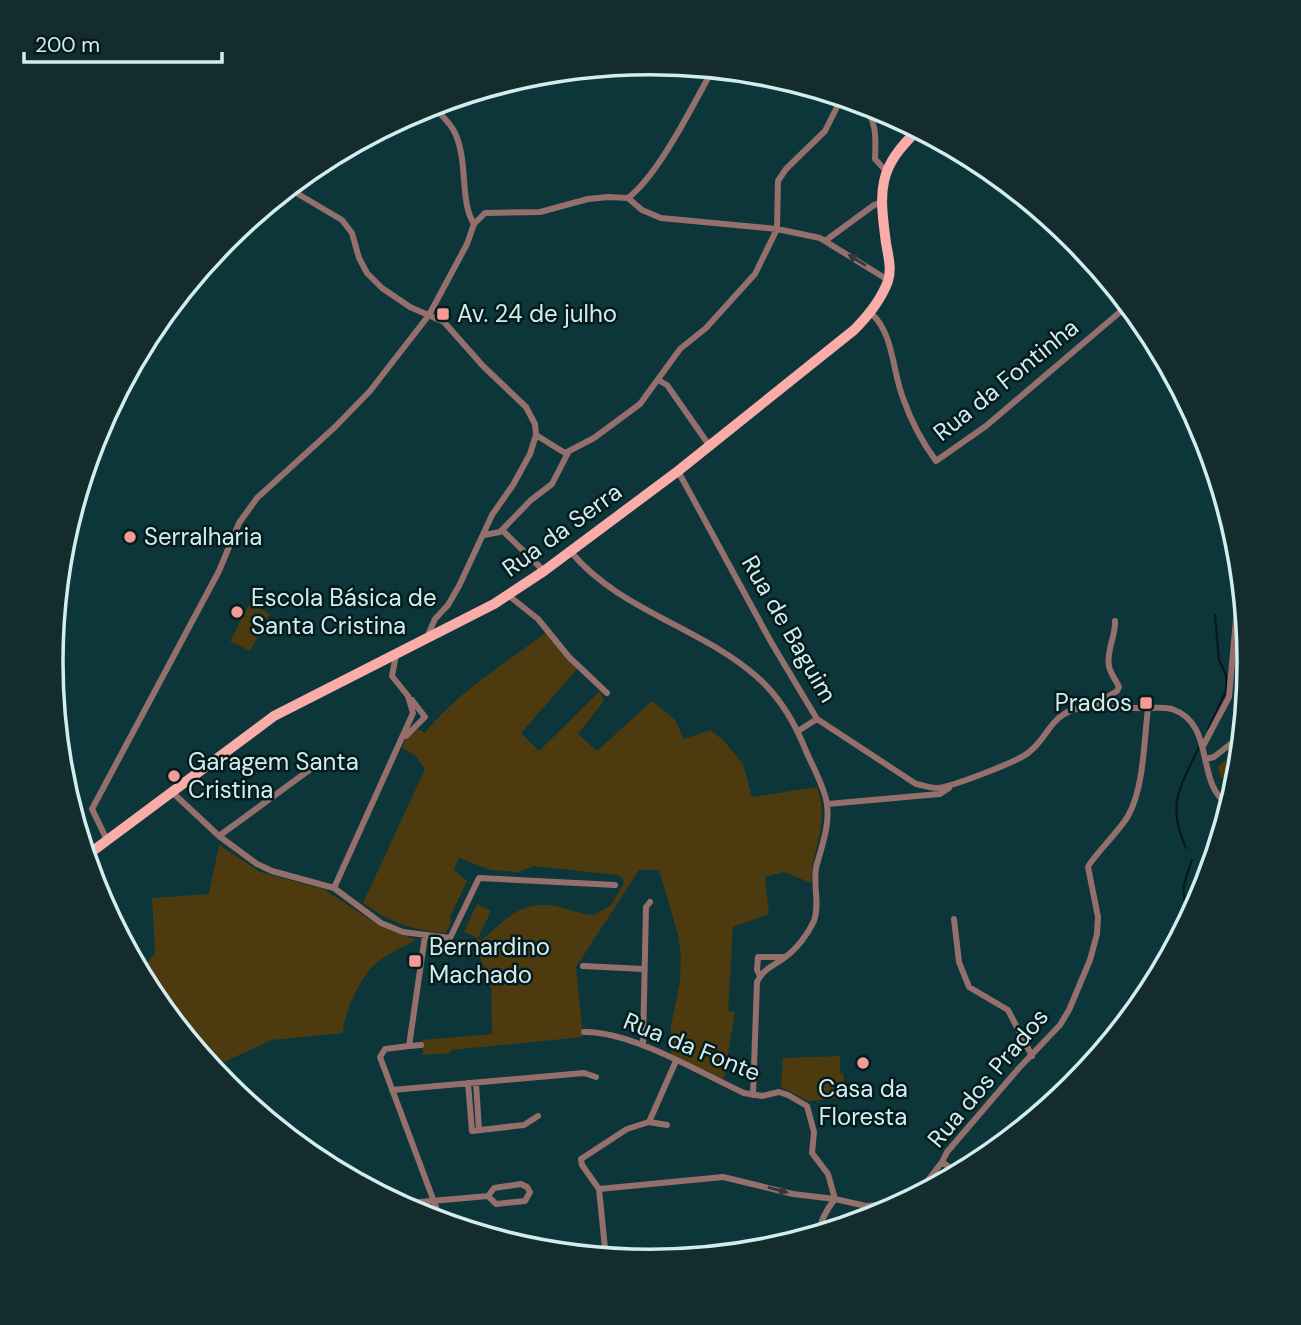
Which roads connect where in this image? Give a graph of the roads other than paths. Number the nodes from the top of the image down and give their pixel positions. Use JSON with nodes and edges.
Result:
{"nodes":[{"id":1,"x":708,"y":78,"type":"edge"},
{"id":2,"x":838,"y":106,"type":"edge"},
{"id":3,"x":441,"y":114,"type":"edge"},
{"id":4,"x":871,"y":119,"type":"edge"},
{"id":5,"x":912,"y":137,"type":"edge"},
{"id":6,"x":886,"y":171,"type":"junction"},
{"id":7,"x":297,"y":193,"type":"edge"},
{"id":8,"x":628,"y":198,"type":"junction"},
{"id":9,"x":881,"y":204,"type":"junction"},
{"id":10,"x":474,"y":224,"type":"junction"},
{"id":11,"x":777,"y":229,"type":"junction"},
{"id":12,"x":825,"y":241,"type":"junction"},
{"id":13,"x":888,"y":280,"type":"junction"},
{"id":14,"x":1121,"y":311,"type":"edge"},
{"id":15,"x":871,"y":313,"type":"junction"},
{"id":16,"x":429,"y":316,"type":"junction"},
{"id":17,"x":658,"y":380,"type":"junction"},
{"id":18,"x":536,"y":435,"type":"junction"},
{"id":19,"x":709,"y":445,"type":"junction"},
{"id":20,"x":569,"y":451,"type":"junction"},
{"id":21,"x":678,"y":471,"type":"junction"},
{"id":22,"x":502,"y":530,"type":"junction"},
{"id":23,"x":484,"y":535,"type":"junction"},
{"id":24,"x":571,"y":552,"type":"junction"},
{"id":25,"x":544,"y":571,"type":"junction"},
{"id":26,"x":509,"y":595,"type":"junction"},
{"id":27,"x":1236,"y":618,"type":"edge"},
{"id":28,"x":1115,"y":621,"type":"dead end"},
{"id":29,"x":427,"y":637,"type":"junction"},
{"id":30,"x":1235,"y":640,"type":"joint"},
{"id":31,"x":396,"y":653,"type":"junction"},
{"id":32,"x":607,"y":693,"type":"dead end"},
{"id":33,"x":408,"y":696,"type":"junction"},
{"id":34,"x":1089,"y":708,"type":"junction"},
{"id":35,"x":1148,"y":708,"type":"junction"},
{"id":36,"x":817,"y":719,"type":"junction"},
{"id":37,"x":798,"y":731,"type":"junction"},
{"id":38,"x":402,"y":740,"type":"junction"},
{"id":39,"x":1232,"y":742,"type":"edge"},
{"id":40,"x":1203,"y":746,"type":"junction"},
{"id":41,"x":1206,"y":760,"type":"junction"},
{"id":42,"x":312,"y":768,"type":"dead end"},
{"id":43,"x":953,"y":786,"type":"junction"},
{"id":44,"x":172,"y":792,"type":"junction"},
{"id":45,"x":1222,"y":798,"type":"edge"},
{"id":46,"x":828,"y":804,"type":"junction"},
{"id":47,"x":219,"y":836,"type":"junction"},
{"id":48,"x":107,"y":840,"type":"junction"},
{"id":49,"x":94,"y":850,"type":"edge"},
{"id":50,"x":615,"y":885,"type":"dead end"},
{"id":51,"x":334,"y":888,"type":"junction"},
{"id":52,"x":650,"y":902,"type":"dead end"},
{"id":53,"x":954,"y":919,"type":"dead end"},
{"id":54,"x":425,"y":936,"type":"junction"},
{"id":55,"x":786,"y":957,"type":"junction"},
{"id":56,"x":583,"y":966,"type":"dead end"},
{"id":57,"x":644,"y":970,"type":"junction"},
{"id":58,"x":760,"y":976,"type":"junction"},
{"id":59,"x":584,"y":1032,"type":"dead end"},
{"id":60,"x":421,"y":1045,"type":"dead end"},
{"id":61,"x":643,"y":1045,"type":"junction"},
{"id":62,"x":409,"y":1046,"type":"junction"},
{"id":63,"x":1032,"y":1056,"type":"junction"},
{"id":64,"x":676,"y":1061,"type":"junction"},
{"id":65,"x":596,"y":1077,"type":"dead end"},
{"id":66,"x":472,"y":1083,"type":"junction"},
{"id":67,"x":392,"y":1090,"type":"junction"},
{"id":68,"x":753,"y":1095,"type":"junction"},
{"id":69,"x":538,"y":1116,"type":"dead end"},
{"id":70,"x":649,"y":1122,"type":"junction"},
{"id":71,"x":667,"y":1125,"type":"dead end"},
{"id":72,"x":943,"y":1162,"type":"junction"},
{"id":73,"x":950,"y":1167,"type":"edge"},
{"id":74,"x":930,"y":1179,"type":"edge"},
{"id":75,"x":599,"y":1189,"type":"junction"},
{"id":76,"x":488,"y":1196,"type":"junction"},
{"id":77,"x":835,"y":1199,"type":"junction"},
{"id":78,"x":434,"y":1201,"type":"junction"},
{"id":79,"x":420,"y":1202,"type":"edge"},
{"id":80,"x":872,"y":1206,"type":"edge"},
{"id":81,"x":437,"y":1209,"type":"edge"},
{"id":82,"x":821,"y":1225,"type":"edge"},
{"id":83,"x":605,"y":1248,"type":"edge"}],
"edges":[{"from":1,"to":8,"type":"street"},
{"from":2,"to":11,"type":"street"},
{"from":3,"to":10,"type":"street"},
{"from":4,"to":6,"type":"street"},
{"from":5,"to":6,"type":"main road","name":"Rua da Serra"},
{"from":6,"to":9,"type":"main road","name":"Rua da Serra"},
{"from":7,"to":16,"type":"street"},
{"from":8,"to":10,"type":"street"},
{"from":8,"to":11,"type":"street"},
{"from":9,"to":12,"type":"street"},
{"from":9,"to":13,"type":"main road","name":"Rua da Serra"},
{"from":10,"to":16,"type":"street"},
{"from":11,"to":12,"type":"street"},
{"from":11,"to":17,"type":"street"},
{"from":13,"to":12,"type":"street","one_way":true},
{"from":13,"to":15,"type":"main road","name":"Rua da Serra"},
{"from":14,"to":15,"type":"street","name":"Rua da Fontinha"},
{"from":15,"to":19,"type":"main road","name":"Rua da Serra"},
{"from":16,"to":18,"type":"street"},
{"from":16,"to":48,"type":"street"},
{"from":17,"to":19,"type":"street"},
{"from":17,"to":20,"type":"street"},
{"from":18,"to":20,"type":"street"},
{"from":18,"to":23,"type":"street"},
{"from":19,"to":21,"type":"main road","name":"Rua da Serra"},
{"from":20,"to":22,"type":"street"},
{"from":21,"to":24,"type":"main road","name":"Rua da Serra"},
{"from":21,"to":36,"type":"street","name":"Rua de Baguim"},
{"from":22,"to":23,"type":"street"},
{"from":22,"to":25,"type":"street"},
{"from":23,"to":29,"type":"street"},
{"from":24,"to":25,"type":"main road","name":"Rua da Serra"},
{"from":24,"to":37,"type":"street"},
{"from":25,"to":26,"type":"main road","name":"Rua da Serra"},
{"from":26,"to":29,"type":"main road","name":"Rua da Serra"},
{"from":26,"to":32,"type":"street"},
{"from":27,"to":30,"type":"street"},
{"from":28,"to":34,"type":"street"},
{"from":29,"to":31,"type":"main road","name":"Rua da Serra"},
{"from":30,"to":40,"type":"street"},
{"from":31,"to":33,"type":"street"},
{"from":31,"to":44,"type":"main road","name":"Rua da Serra"},
{"from":33,"to":38,"type":"street"},
{"from":33,"to":38,"type":"street"},
{"from":34,"to":35,"type":"street","name":"Rua de Baguim"},
{"from":34,"to":43,"type":"street","name":"Rua de Baguim"},
{"from":35,"to":40,"type":"street","name":"Rua de Baguim"},
{"from":35,"to":63,"type":"street","name":"Rua dos Prados"},
{"from":36,"to":37,"type":"street"},
{"from":36,"to":43,"type":"street","name":"Rua de Baguim"},
{"from":37,"to":46,"type":"street"},
{"from":38,"to":51,"type":"street"},
{"from":39,"to":41,"type":"street"},
{"from":40,"to":41,"type":"street","name":"Rua de Baguim"},
{"from":41,"to":45,"type":"street","name":"Rua de Baguim"},
{"from":42,"to":47,"type":"street"},
{"from":43,"to":46,"type":"street"},
{"from":44,"to":47,"type":"street"},
{"from":44,"to":48,"type":"main road","name":"Rua da Serra"},
{"from":46,"to":55,"type":"street"},
{"from":47,"to":51,"type":"street"},
{"from":48,"to":49,"type":"main road","name":"Rua da Serra"},
{"from":50,"to":54,"type":"street"},
{"from":51,"to":54,"type":"street"},
{"from":52,"to":57,"type":"street"},
{"from":53,"to":63,"type":"street"},
{"from":54,"to":62,"type":"street"},
{"from":55,"to":58,"type":"street"},
{"from":55,"to":58,"type":"street"},
{"from":56,"to":57,"type":"street"},
{"from":57,"to":61,"type":"street"},
{"from":58,"to":68,"type":"street"},
{"from":59,"to":61,"type":"street","name":"Rua da Fonte"},
{"from":60,"to":62,"type":"street"},
{"from":61,"to":64,"type":"street","name":"Rua da Fonte"},
{"from":62,"to":67,"type":"street"},
{"from":63,"to":72,"type":"street","name":"Rua dos Prados"},
{"from":64,"to":68,"type":"street","name":"Rua da Fonte"},
{"from":64,"to":70,"type":"street"},
{"from":65,"to":66,"type":"street"},
{"from":66,"to":67,"type":"street"},
{"from":66,"to":69,"type":"street"},
{"from":67,"to":78,"type":"street"},
{"from":68,"to":77,"type":"street","name":"Rua da Fonte"},
{"from":70,"to":71,"type":"street"},
{"from":70,"to":75,"type":"street"},
{"from":72,"to":73,"type":"street"},
{"from":72,"to":74,"type":"street","name":"Rua dos Prados"},
{"from":75,"to":77,"type":"street","name":"Rua dos Prados","one_way":true},
{"from":75,"to":83,"type":"street"},
{"from":76,"to":76,"type":"street"},
{"from":76,"to":78,"type":"street"},
{"from":77,"to":80,"type":"street","name":"Rua dos Prados"},
{"from":77,"to":82,"type":"street"},
{"from":78,"to":79,"type":"street"},
{"from":78,"to":81,"type":"street"}]}
